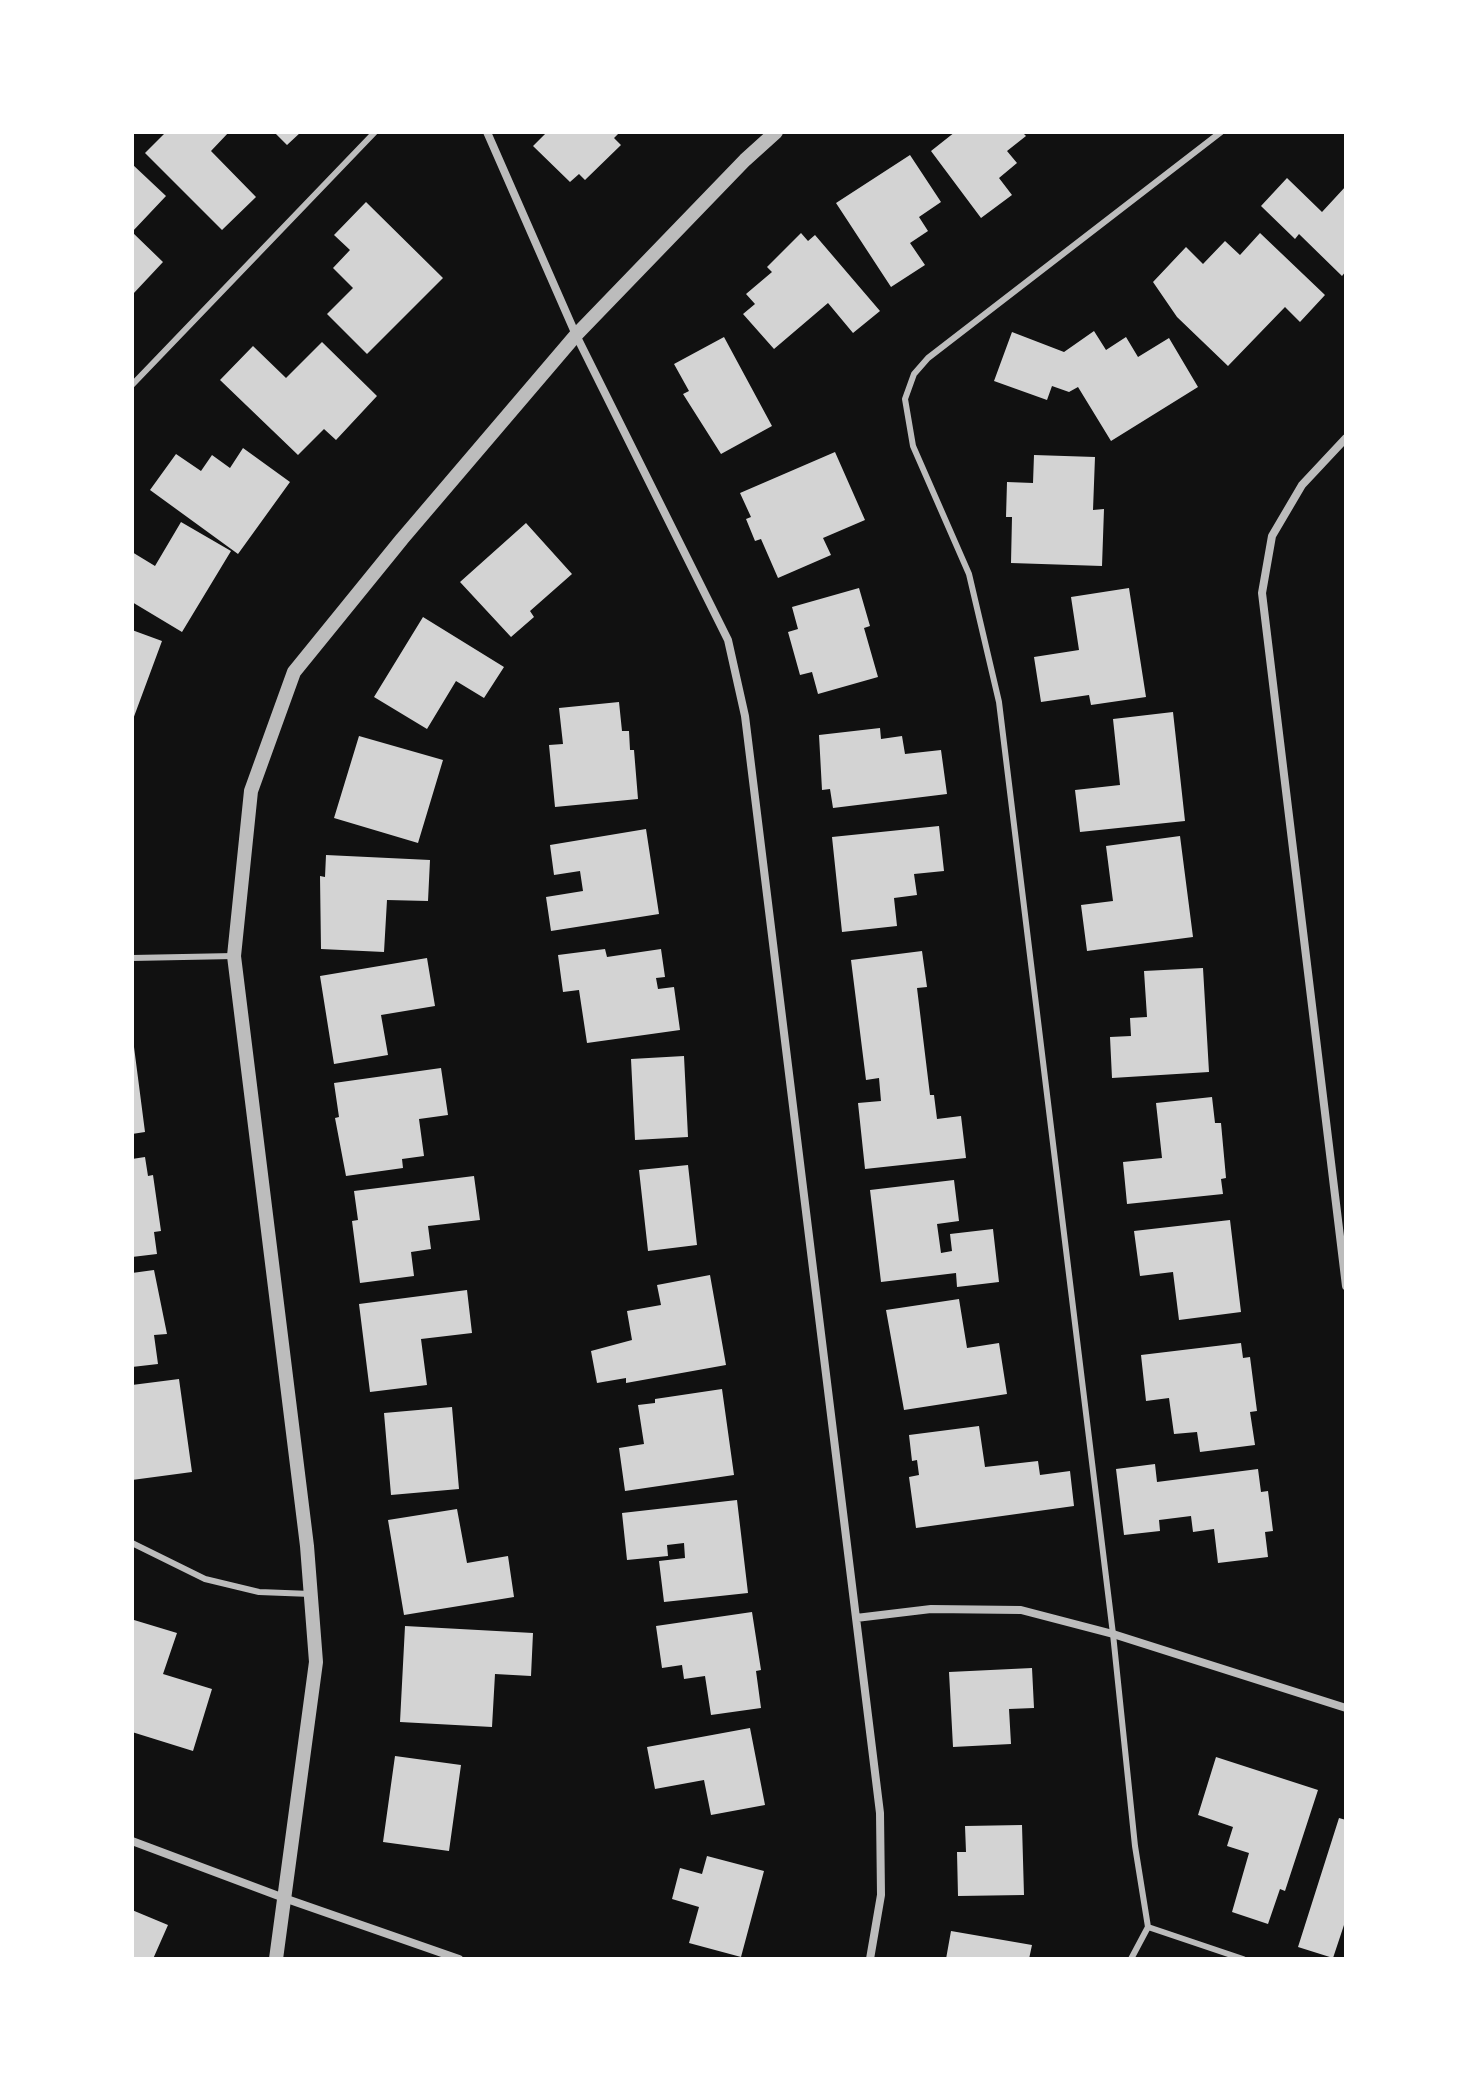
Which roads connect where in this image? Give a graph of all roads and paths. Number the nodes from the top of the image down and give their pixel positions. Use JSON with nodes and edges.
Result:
{"nodes":[{"id":1,"x":375,"y":132,"type":"edge"},
{"id":2,"x":487,"y":132,"type":"edge"},
{"id":3,"x":776,"y":132,"type":"edge"},
{"id":4,"x":1221,"y":132,"type":"edge"},
{"id":5,"x":576,"y":335,"type":"junction"},
{"id":6,"x":132,"y":385,"type":"edge"},
{"id":7,"x":1346,"y":438,"type":"edge"},
{"id":8,"x":234,"y":956,"type":"junction"},
{"id":9,"x":132,"y":958,"type":"edge"},
{"id":10,"x":1346,"y":1286,"type":"edge"},
{"id":11,"x":132,"y":1543,"type":"edge"},
{"id":12,"x":311,"y":1594,"type":"junction"},
{"id":13,"x":856,"y":1618,"type":"junction"},
{"id":14,"x":1113,"y":1634,"type":"junction"},
{"id":15,"x":1346,"y":1708,"type":"edge"},
{"id":16,"x":132,"y":1841,"type":"edge"},
{"id":17,"x":284,"y":1898,"type":"junction"},
{"id":18,"x":1148,"y":1927,"type":"junction"},
{"id":19,"x":276,"y":1959,"type":"edge"},
{"id":20,"x":459,"y":1959,"type":"edge"},
{"id":21,"x":870,"y":1959,"type":"edge"},
{"id":22,"x":1131,"y":1959,"type":"edge"},
{"id":23,"x":1243,"y":1959,"type":"edge"}],
"edges":[{"from":1,"to":6,"type":"lane"},
{"from":2,"to":5,"type":"street"},
{"from":3,"to":5,"type":"street"},
{"from":4,"to":14,"type":"lane"},
{"from":5,"to":8,"type":"street"},
{"from":5,"to":13,"type":"street"},
{"from":7,"to":10,"type":"street"},
{"from":8,"to":9,"type":"lane"},
{"from":8,"to":12,"type":"street"},
{"from":11,"to":12,"type":"lane"},
{"from":12,"to":17,"type":"street"},
{"from":13,"to":14,"type":"street"},
{"from":13,"to":21,"type":"street"},
{"from":14,"to":15,"type":"street"},
{"from":14,"to":18,"type":"lane"},
{"from":16,"to":17,"type":"street"},
{"from":17,"to":19,"type":"street"},
{"from":17,"to":20,"type":"street"},
{"from":18,"to":22,"type":"lane"},
{"from":18,"to":23,"type":"lane"}]}
